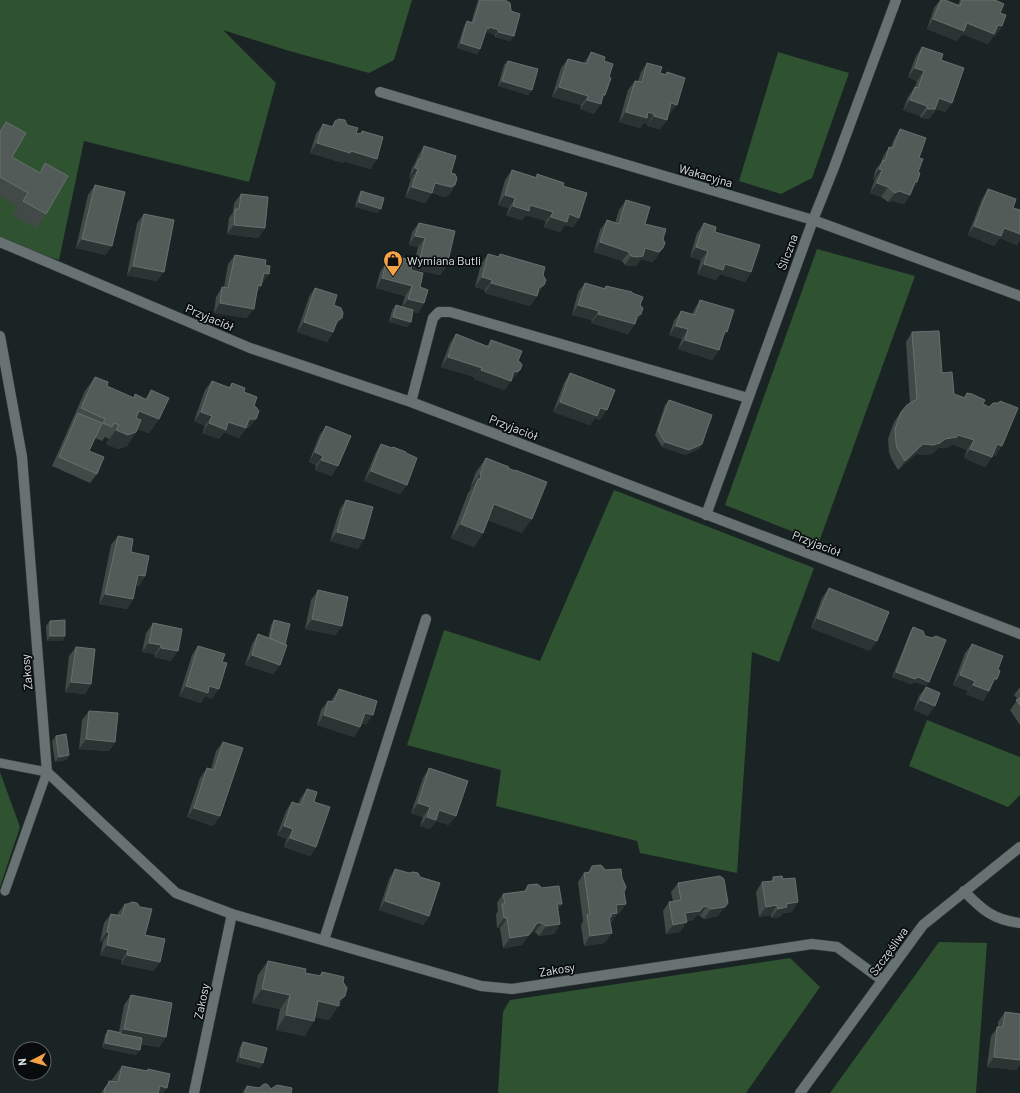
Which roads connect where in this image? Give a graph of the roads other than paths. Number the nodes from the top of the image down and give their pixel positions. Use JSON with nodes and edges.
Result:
{"nodes":[{"id":1,"x":896,"y":0,"type":"edge"},
{"id":2,"x":380,"y":92,"type":"dead end"},
{"id":3,"x":813,"y":220,"type":"junction"},
{"id":4,"x":0,"y":242,"type":"edge"},
{"id":5,"x":1020,"y":296,"type":"edge"},
{"id":6,"x":0,"y":336,"type":"edge"},
{"id":7,"x":748,"y":398,"type":"junction"},
{"id":8,"x":412,"y":402,"type":"junction"},
{"id":9,"x":706,"y":515,"type":"junction"},
{"id":10,"x":426,"y":619,"type":"dead end"},
{"id":11,"x":1020,"y":634,"type":"edge"},
{"id":12,"x":0,"y":763,"type":"edge"},
{"id":13,"x":47,"y":772,"type":"junction"},
{"id":14,"x":1020,"y":847,"type":"edge"},
{"id":15,"x":5,"y":891,"type":"dead end"},
{"id":16,"x":964,"y":892,"type":"junction"},
{"id":17,"x":232,"y":914,"type":"junction"},
{"id":18,"x":1020,"y":923,"type":"edge"},
{"id":19,"x":324,"y":940,"type":"junction"},
{"id":20,"x":882,"y":980,"type":"junction"},
{"id":21,"x":194,"y":1093,"type":"edge"},
{"id":22,"x":800,"y":1093,"type":"edge"}],
"edges":[{"from":1,"to":3,"type":"street","name":"Śliczna"},
{"from":2,"to":3,"type":"street","name":"Wakacyjna"},
{"from":3,"to":5,"type":"street","name":"Wakacyjna"},
{"from":3,"to":7,"type":"street","name":"Śliczna"},
{"from":4,"to":8,"type":"street","name":"Przyjaciół"},
{"from":6,"to":13,"type":"street","name":"Zakosy"},
{"from":7,"to":8,"type":"street"},
{"from":7,"to":9,"type":"street","name":"Śliczna"},
{"from":8,"to":9,"type":"street","name":"Przyjaciół"},
{"from":9,"to":11,"type":"street","name":"Przyjaciół"},
{"from":10,"to":19,"type":"street"},
{"from":12,"to":13,"type":"lane"},
{"from":13,"to":15,"type":"lane"},
{"from":13,"to":17,"type":"street","name":"Zakosy"},
{"from":14,"to":16,"type":"street","name":"Szczęśliwa"},
{"from":16,"to":18,"type":"street"},
{"from":16,"to":20,"type":"street","name":"Szczęśliwa"},
{"from":17,"to":19,"type":"street","name":"Zakosy"},
{"from":17,"to":21,"type":"street","name":"Zakosy"},
{"from":19,"to":20,"type":"street","name":"Zakosy"},
{"from":20,"to":22,"type":"street","name":"Szczęśliwa"}]}
